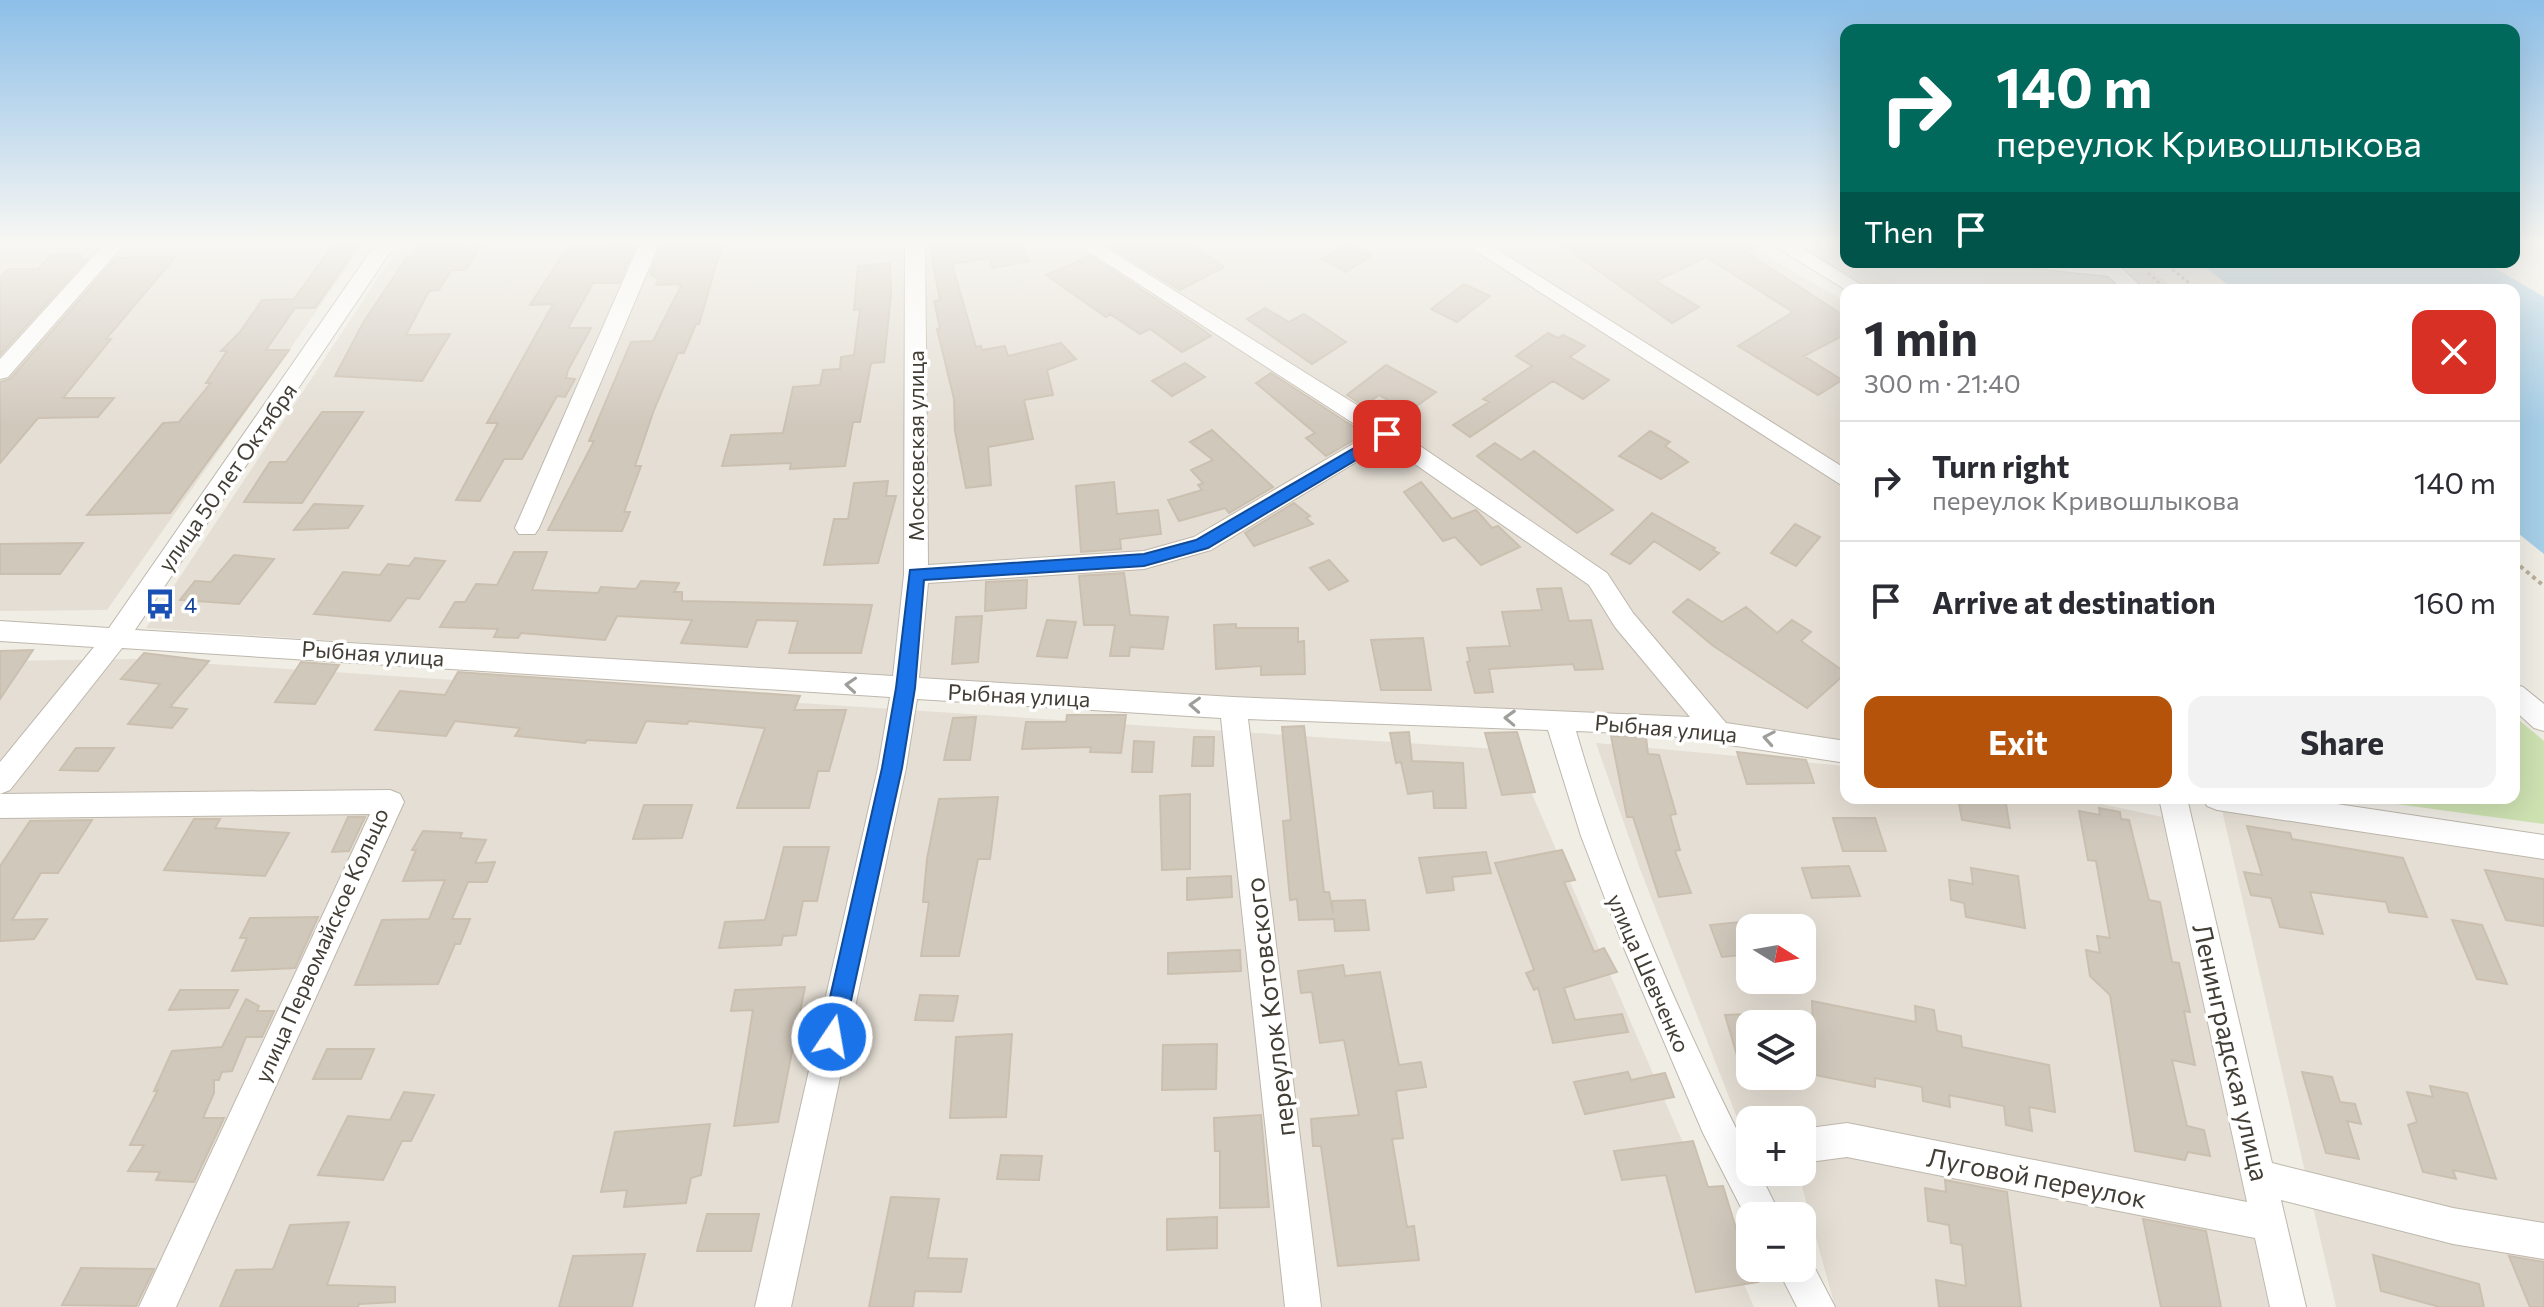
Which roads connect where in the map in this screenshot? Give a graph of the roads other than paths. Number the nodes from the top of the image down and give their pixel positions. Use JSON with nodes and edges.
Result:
{"nodes":[{"id":1,"x":62,"y":303,"type":"edge"},
{"id":2,"x":345,"y":303,"type":"edge"},
{"id":3,"x":624,"y":303,"type":"edge"},
{"id":4,"x":915,"y":303,"type":"edge"},
{"id":5,"x":1180,"y":303,"type":"edge"},
{"id":6,"x":1568,"y":303,"type":"edge"},
{"id":7,"x":0,"y":372,"type":"edge"},
{"id":8,"x":1387,"y":434,"type":"junction"},
{"id":9,"x":1840,"y":476,"type":"edge"},
{"id":10,"x":527,"y":528,"type":"dead end"},
{"id":11,"x":916,"y":575,"type":"junction"},
{"id":12,"x":0,"y":631,"type":"edge"},
{"id":13,"x":117,"y":636,"type":"junction"},
{"id":14,"x":905,"y":688,"type":"junction"},
{"id":15,"x":2520,"y":699,"type":"edge"},
{"id":16,"x":1233,"y":708,"type":"junction"},
{"id":17,"x":1559,"y":720,"type":"junction"},
{"id":18,"x":2544,"y":720,"type":"edge"},
{"id":19,"x":1716,"y":729,"type":"junction"},
{"id":20,"x":1840,"y":751,"type":"edge"},
{"id":21,"x":0,"y":782,"type":"edge"},
{"id":22,"x":2174,"y":804,"type":"edge"},
{"id":23,"x":2257,"y":804,"type":"edge"},
{"id":24,"x":0,"y":806,"type":"edge"},
{"id":25,"x":2544,"y":847,"type":"edge"},
{"id":26,"x":1816,"y":1144,"type":"edge"},
{"id":27,"x":1736,"y":1146,"type":"edge"},
{"id":28,"x":2260,"y":1177,"type":"junction"},
{"id":29,"x":2272,"y":1224,"type":"junction"},
{"id":30,"x":2544,"y":1241,"type":"edge"},
{"id":31,"x":1803,"y":1282,"type":"edge"},
{"id":32,"x":157,"y":1307,"type":"edge"},
{"id":33,"x":773,"y":1307,"type":"edge"},
{"id":34,"x":1303,"y":1307,"type":"edge"},
{"id":35,"x":1817,"y":1307,"type":"edge"},
{"id":36,"x":2288,"y":1307,"type":"edge"}],
"edges":[{"from":1,"to":7,"type":"street"},
{"from":2,"to":13,"type":"street","name":"улица 50 лет Октября"},
{"from":3,"to":10,"type":"street"},
{"from":4,"to":11,"type":"street","name":"Московская улица"},
{"from":5,"to":8,"type":"street"},
{"from":6,"to":9,"type":"street"},
{"from":8,"to":11,"type":"street"},
{"from":8,"to":19,"type":"street"},
{"from":11,"to":14,"type":"street","name":"Московская улица"},
{"from":12,"to":13,"type":"street","name":"Рыбная улица"},
{"from":14,"to":13,"type":"street","name":"Рыбная улица","one_way":true},
{"from":13,"to":21,"type":"street","name":"улица 50 лет Октября"},
{"from":16,"to":14,"type":"street","name":"Рыбная улица","one_way":true},
{"from":14,"to":33,"type":"street","name":"Московская улица"},
{"from":15,"to":18,"type":"street"},
{"from":17,"to":16,"type":"street","name":"Рыбная улица","one_way":true},
{"from":16,"to":34,"type":"street","name":"переулок Котовского"},
{"from":17,"to":19,"type":"street","name":"Рыбная улица"},
{"from":17,"to":27,"type":"street","name":"улица Шевченко"},
{"from":20,"to":19,"type":"street","name":"Рыбная улица","one_way":true},
{"from":22,"to":28,"type":"street","name":"Ленинградская улица"},
{"from":23,"to":25,"type":"street"},
{"from":24,"to":32,"type":"street","name":"улица Первомайское Кольцо"},
{"from":26,"to":29,"type":"street","name":"Луговой переулок"},
{"from":28,"to":29,"type":"street","name":"Ленинградская улица"},
{"from":28,"to":30,"type":"street"},
{"from":29,"to":36,"type":"street","name":"Ленинградская улица"},
{"from":31,"to":35,"type":"street"}]}
